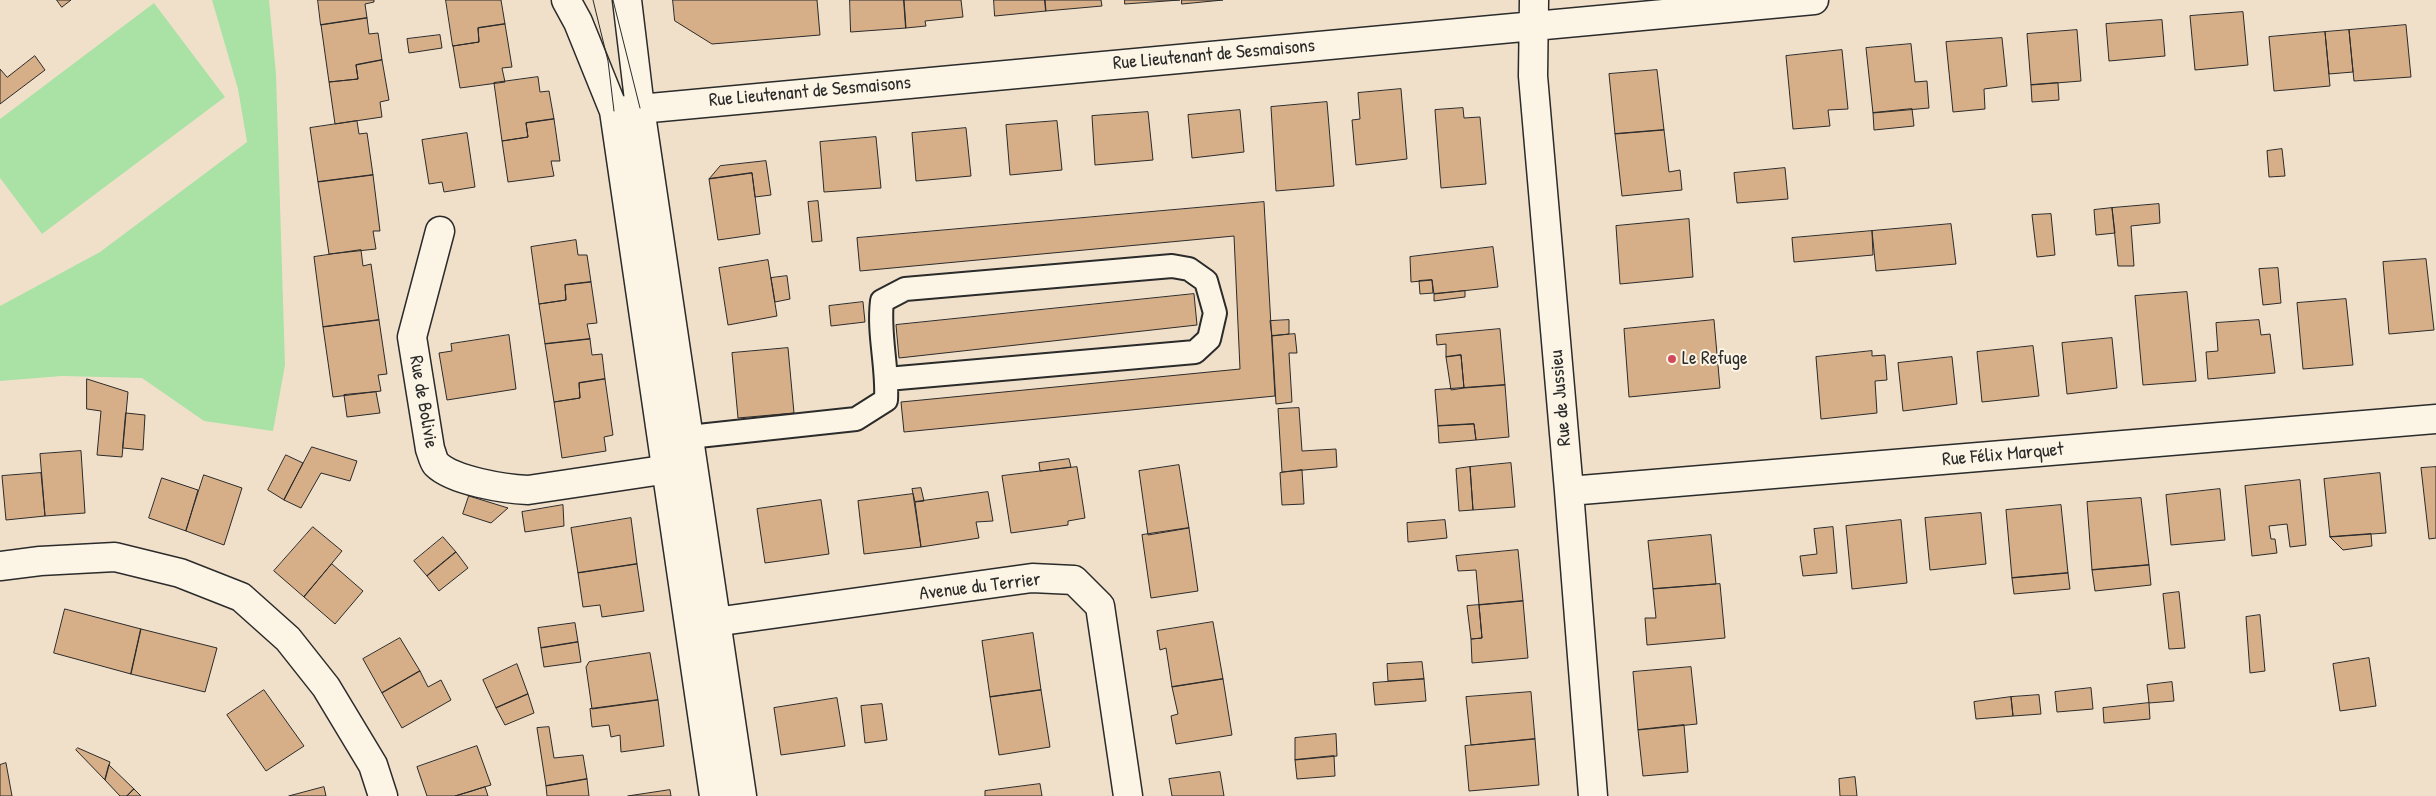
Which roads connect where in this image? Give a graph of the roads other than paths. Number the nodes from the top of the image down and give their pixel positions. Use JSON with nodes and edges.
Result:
{"nodes":[{"id":1,"x":566,"y":0,"type":"edge"},
{"id":2,"x":627,"y":0,"type":"edge"},
{"id":3,"x":1814,"y":0,"type":"edge"},
{"id":4,"x":1533,"y":13,"type":"edge"},
{"id":5,"x":627,"y":110,"type":"junction"},
{"id":6,"x":440,"y":231,"type":"dead end"},
{"id":7,"x":887,"y":379,"type":"junction"},
{"id":8,"x":2436,"y":419,"type":"edge"},
{"id":9,"x":689,"y":437,"type":"junction"},
{"id":10,"x":693,"y":466,"type":"junction"},
{"id":11,"x":666,"y":468,"type":"junction"},
{"id":12,"x":1570,"y":491,"type":"junction"},
{"id":13,"x":0,"y":566,"type":"edge"},
{"id":14,"x":702,"y":624,"type":"junction"},
{"id":15,"x":383,"y":796,"type":"edge"},
{"id":16,"x":714,"y":796,"type":"edge"},
{"id":17,"x":742,"y":796,"type":"edge"},
{"id":18,"x":1128,"y":796,"type":"edge"},
{"id":19,"x":1593,"y":796,"type":"edge"}],
"edges":[{"from":1,"to":5,"type":"street"},
{"from":2,"to":5,"type":"street"},
{"from":3,"to":4,"type":"street","name":"Rue Lieutenant de Sesmaisons"},
{"from":4,"to":5,"type":"street","name":"Rue Lieutenant de Sesmaisons"},
{"from":4,"to":12,"type":"street","name":"Rue de Jussieu"},
{"from":5,"to":9,"type":"street"},
{"from":5,"to":11,"type":"street"},
{"from":6,"to":11,"type":"street","name":"Rue de Bolivie"},
{"from":7,"to":7,"type":"lane"},
{"from":7,"to":9,"type":"lane"},
{"from":8,"to":12,"type":"street","name":"Rue Félix Marquet"},
{"from":9,"to":10,"type":"street"},
{"from":10,"to":11,"type":"street","name":"Rue de Bolivie"},
{"from":10,"to":14,"type":"street"},
{"from":11,"to":14,"type":"street"},
{"from":12,"to":19,"type":"street","name":"Rue de Jussieu"},
{"from":13,"to":15,"type":"street"},
{"from":14,"to":16,"type":"street"},
{"from":14,"to":17,"type":"street"},
{"from":14,"to":18,"type":"street","name":"Avenue du Terrier"}]}
